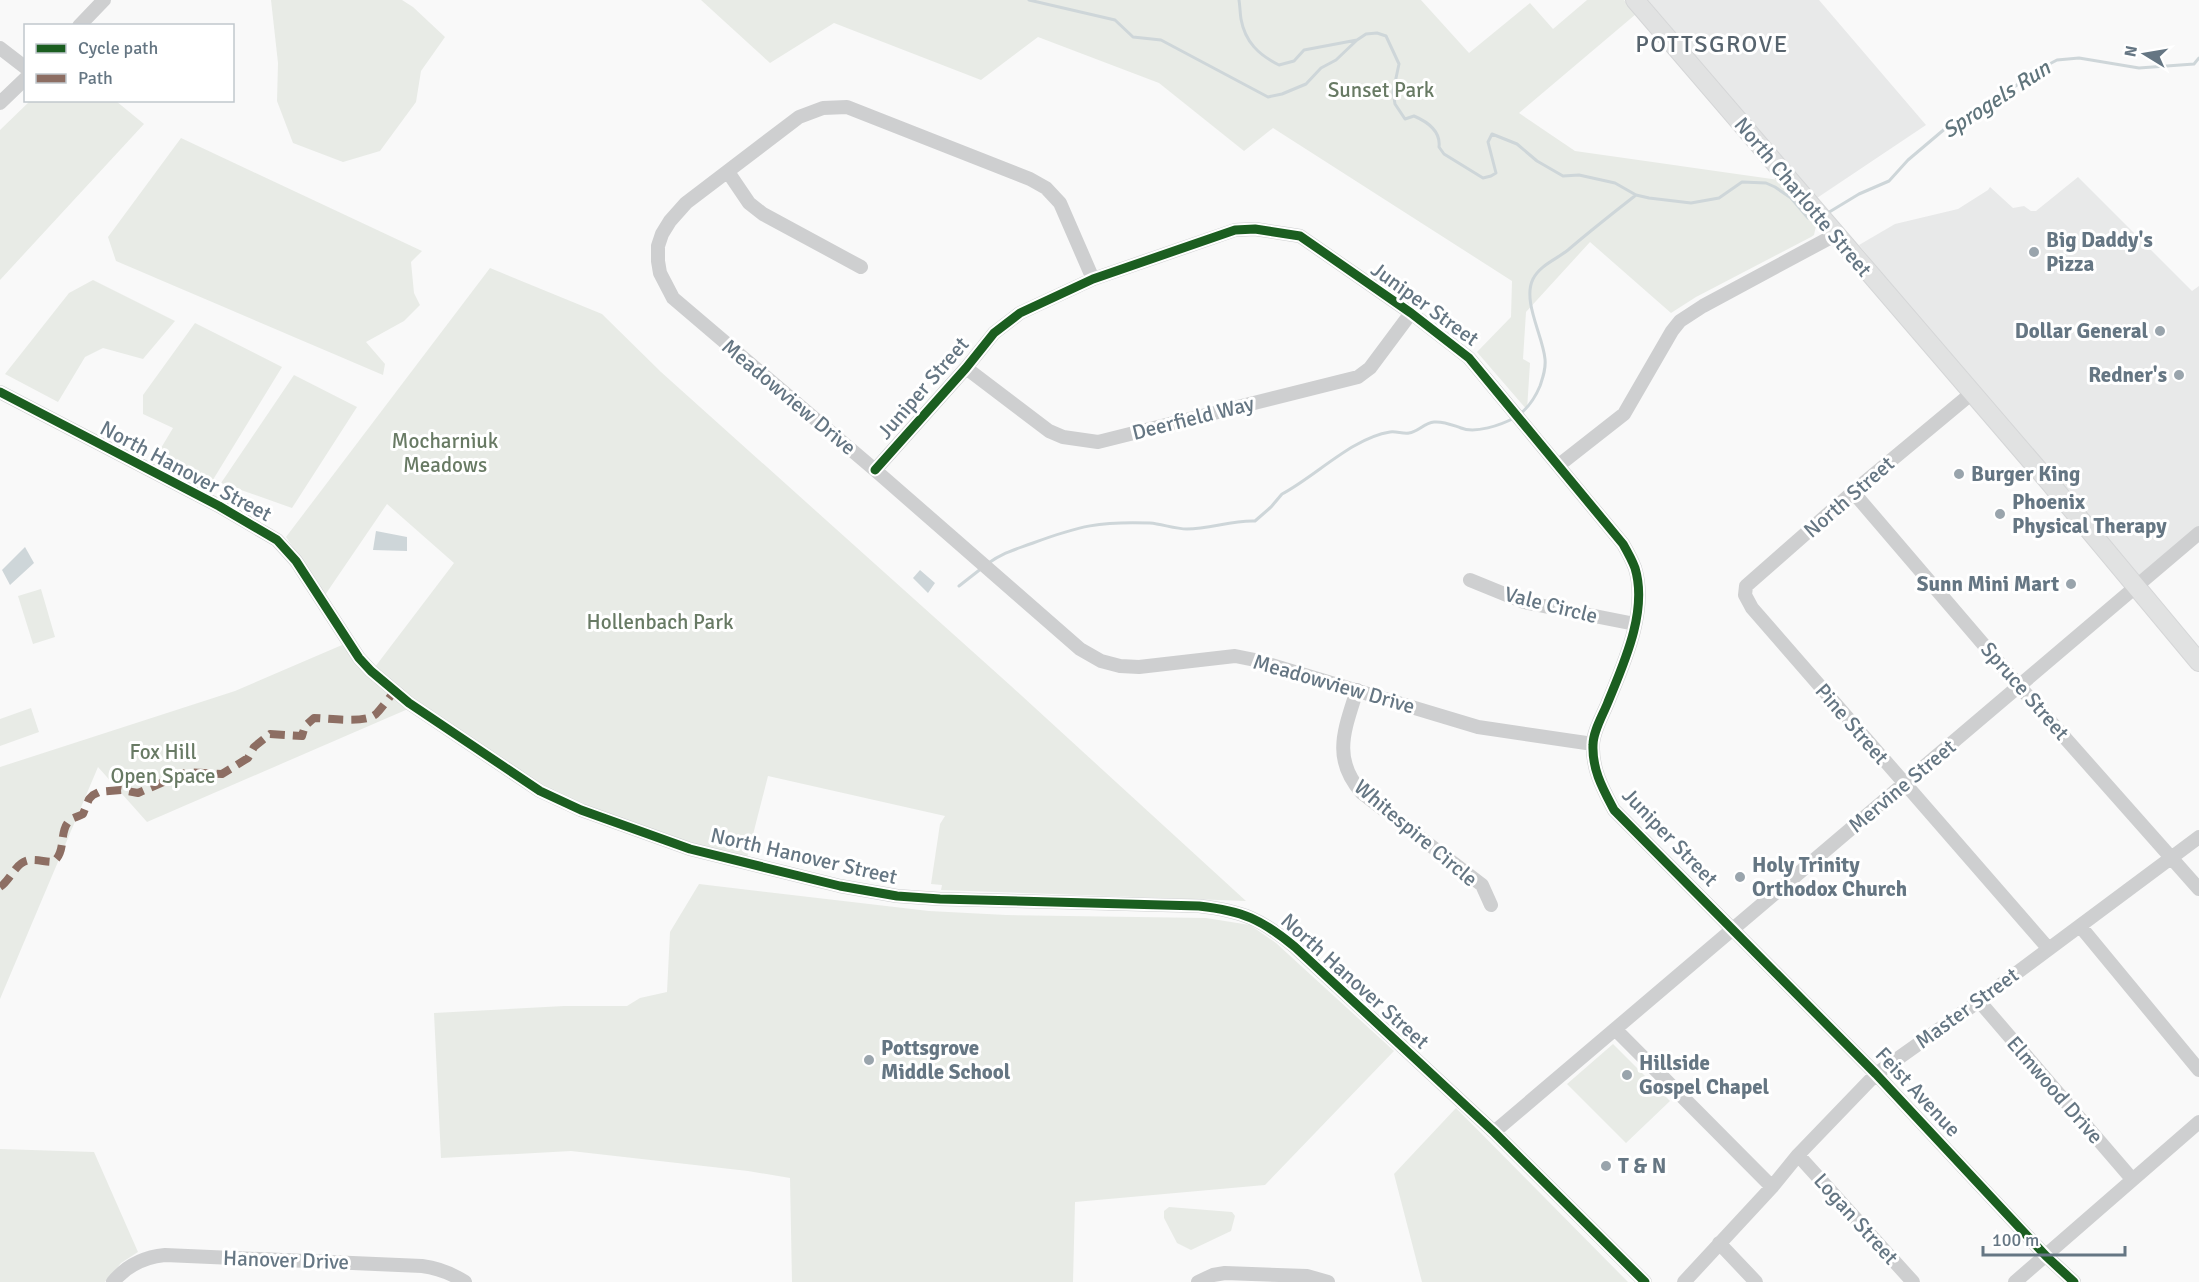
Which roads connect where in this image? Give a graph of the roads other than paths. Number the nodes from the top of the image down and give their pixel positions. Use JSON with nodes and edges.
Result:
{"nodes":[{"id":1,"x":104,"y":0,"type":"edge"},
{"id":2,"x":1635,"y":0,"type":"edge"},
{"id":3,"x":81,"y":24,"type":"edge"},
{"id":4,"x":0,"y":48,"type":"edge"},
{"id":5,"x":24,"y":66,"type":"edge"},
{"id":6,"x":24,"y":80,"type":"edge"},
{"id":7,"x":0,"y":103,"type":"edge"},
{"id":8,"x":728,"y":172,"type":"junction"},
{"id":9,"x":1830,"y":228,"type":"junction"},
{"id":10,"x":861,"y":267,"type":"dead end"},
{"id":11,"x":1093,"y":279,"type":"junction"},
{"id":12,"x":1411,"y":313,"type":"junction"},
{"id":13,"x":966,"y":368,"type":"junction"},
{"id":14,"x":0,"y":392,"type":"edge"},
{"id":15,"x":1972,"y":393,"type":"junction"},
{"id":16,"x":1559,"y":465,"type":"junction"},
{"id":17,"x":875,"y":470,"type":"junction"},
{"id":18,"x":1853,"y":492,"type":"junction"},
{"id":19,"x":2199,"y":533,"type":"edge"},
{"id":20,"x":1470,"y":580,"type":"dead end"},
{"id":21,"x":2136,"y":587,"type":"junction"},
{"id":22,"x":1752,"y":608,"type":"joint"},
{"id":23,"x":1635,"y":624,"type":"junction"},
{"id":24,"x":2199,"y":662,"type":"edge"},
{"id":25,"x":2019,"y":686,"type":"junction"},
{"id":26,"x":1357,"y":690,"type":"junction"},
{"id":27,"x":1593,"y":744,"type":"junction"},
{"id":28,"x":1904,"y":784,"type":"junction"},
{"id":29,"x":2199,"y":837,"type":"edge"},
{"id":30,"x":2173,"y":857,"type":"junction"},
{"id":31,"x":2199,"y":889,"type":"edge"},
{"id":32,"x":1491,"y":905,"type":"dead end"},
{"id":33,"x":2080,"y":926,"type":"junction"},
{"id":34,"x":1734,"y":929,"type":"junction"},
{"id":35,"x":2048,"y":948,"type":"junction"},
{"id":36,"x":1979,"y":1001,"type":"junction"},
{"id":37,"x":1615,"y":1029,"type":"junction"},
{"id":38,"x":2199,"y":1070,"type":"edge"},
{"id":39,"x":1876,"y":1074,"type":"junction"},
{"id":40,"x":2199,"y":1122,"type":"edge"},
{"id":41,"x":1494,"y":1132,"type":"junction"},
{"id":42,"x":1798,"y":1155,"type":"junction"},
{"id":43,"x":2132,"y":1179,"type":"junction"},
{"id":44,"x":1772,"y":1187,"type":"junction"},
{"id":45,"x":1719,"y":1243,"type":"junction"},
{"id":46,"x":2046,"y":1256,"type":"junction"},
{"id":47,"x":113,"y":1282,"type":"edge"},
{"id":48,"x":465,"y":1282,"type":"edge"},
{"id":49,"x":1198,"y":1282,"type":"edge"},
{"id":50,"x":1328,"y":1282,"type":"edge"},
{"id":51,"x":1645,"y":1282,"type":"edge"},
{"id":52,"x":1684,"y":1282,"type":"edge"},
{"id":53,"x":1755,"y":1282,"type":"edge"},
{"id":54,"x":1913,"y":1282,"type":"edge"},
{"id":55,"x":2015,"y":1282,"type":"edge"},
{"id":56,"x":2074,"y":1282,"type":"edge"}],
"edges":[{"from":1,"to":3,"type":"street"},
{"from":2,"to":9,"type":"main road","name":"North Charlotte Street"},
{"from":4,"to":5,"type":"street"},
{"from":6,"to":7,"type":"street"},
{"from":8,"to":10,"type":"street"},
{"from":8,"to":11,"type":"street","name":"Meadowview Drive"},
{"from":8,"to":17,"type":"street","name":"Meadowview Drive"},
{"from":9,"to":15,"type":"main road","name":"North Charlotte Street"},
{"from":9,"to":16,"type":"street"},
{"from":11,"to":12,"type":"street","name":"Juniper Street"},
{"from":11,"to":13,"type":"street","name":"Juniper Street"},
{"from":12,"to":13,"type":"street","name":"Deerfield Way"},
{"from":12,"to":16,"type":"street","name":"Juniper Street"},
{"from":13,"to":17,"type":"street","name":"Juniper Street"},
{"from":14,"to":41,"type":"street","name":"North Hanover Street"},
{"from":15,"to":18,"type":"street","name":"North Street"},
{"from":15,"to":21,"type":"main road","name":"North Charlotte Street"},
{"from":16,"to":23,"type":"street","name":"Juniper Street"},
{"from":17,"to":26,"type":"street","name":"Meadowview Drive"},
{"from":18,"to":22,"type":"street","name":"North Street"},
{"from":18,"to":25,"type":"street","name":"Spruce Street"},
{"from":19,"to":21,"type":"street","name":"Mervine Street"},
{"from":20,"to":23,"type":"street","name":"Vale Circle"},
{"from":21,"to":24,"type":"main road"},
{"from":21,"to":25,"type":"street","name":"Mervine Street"},
{"from":22,"to":28,"type":"street","name":"Pine Street"},
{"from":23,"to":27,"type":"street","name":"Juniper Street"},
{"from":25,"to":28,"type":"street","name":"Mervine Street"},
{"from":25,"to":30,"type":"street","name":"Spruce Street"},
{"from":26,"to":27,"type":"street","name":"Meadowview Drive"},
{"from":26,"to":32,"type":"street","name":"Whitespire Circle"},
{"from":27,"to":34,"type":"street","name":"Juniper Street"},
{"from":28,"to":34,"type":"street","name":"Mervine Street"},
{"from":28,"to":35,"type":"street","name":"Pine Street"},
{"from":29,"to":30,"type":"street","name":"Master Street"},
{"from":30,"to":31,"type":"street","name":"Spruce Street"},
{"from":30,"to":33,"type":"street","name":"Master Street"},
{"from":33,"to":35,"type":"street","name":"Master Street"},
{"from":33,"to":38,"type":"street"},
{"from":34,"to":37,"type":"street","name":"Mervine Street"},
{"from":34,"to":39,"type":"street","name":"Feist Avenue"},
{"from":35,"to":36,"type":"street","name":"Master Street"},
{"from":36,"to":39,"type":"street","name":"Master Street"},
{"from":36,"to":43,"type":"street","name":"Elmwood Drive"},
{"from":37,"to":41,"type":"street","name":"Mervine Street"},
{"from":37,"to":44,"type":"street"},
{"from":39,"to":42,"type":"street","name":"Master Street"},
{"from":39,"to":46,"type":"street","name":"Feist Avenue"},
{"from":40,"to":43,"type":"street"},
{"from":41,"to":51,"type":"street","name":"North Hanover Street"},
{"from":42,"to":44,"type":"street","name":"Master Street"},
{"from":42,"to":54,"type":"street","name":"Logan Street"},
{"from":43,"to":46,"type":"street"},
{"from":44,"to":45,"type":"street","name":"Master Street"},
{"from":45,"to":52,"type":"street","name":"Master Street"},
{"from":45,"to":53,"type":"street"},
{"from":46,"to":55,"type":"street"},
{"from":46,"to":56,"type":"street","name":"Feist Avenue"},
{"from":47,"to":48,"type":"street","name":"Hanover Drive"},
{"from":49,"to":50,"type":"street"}]}
